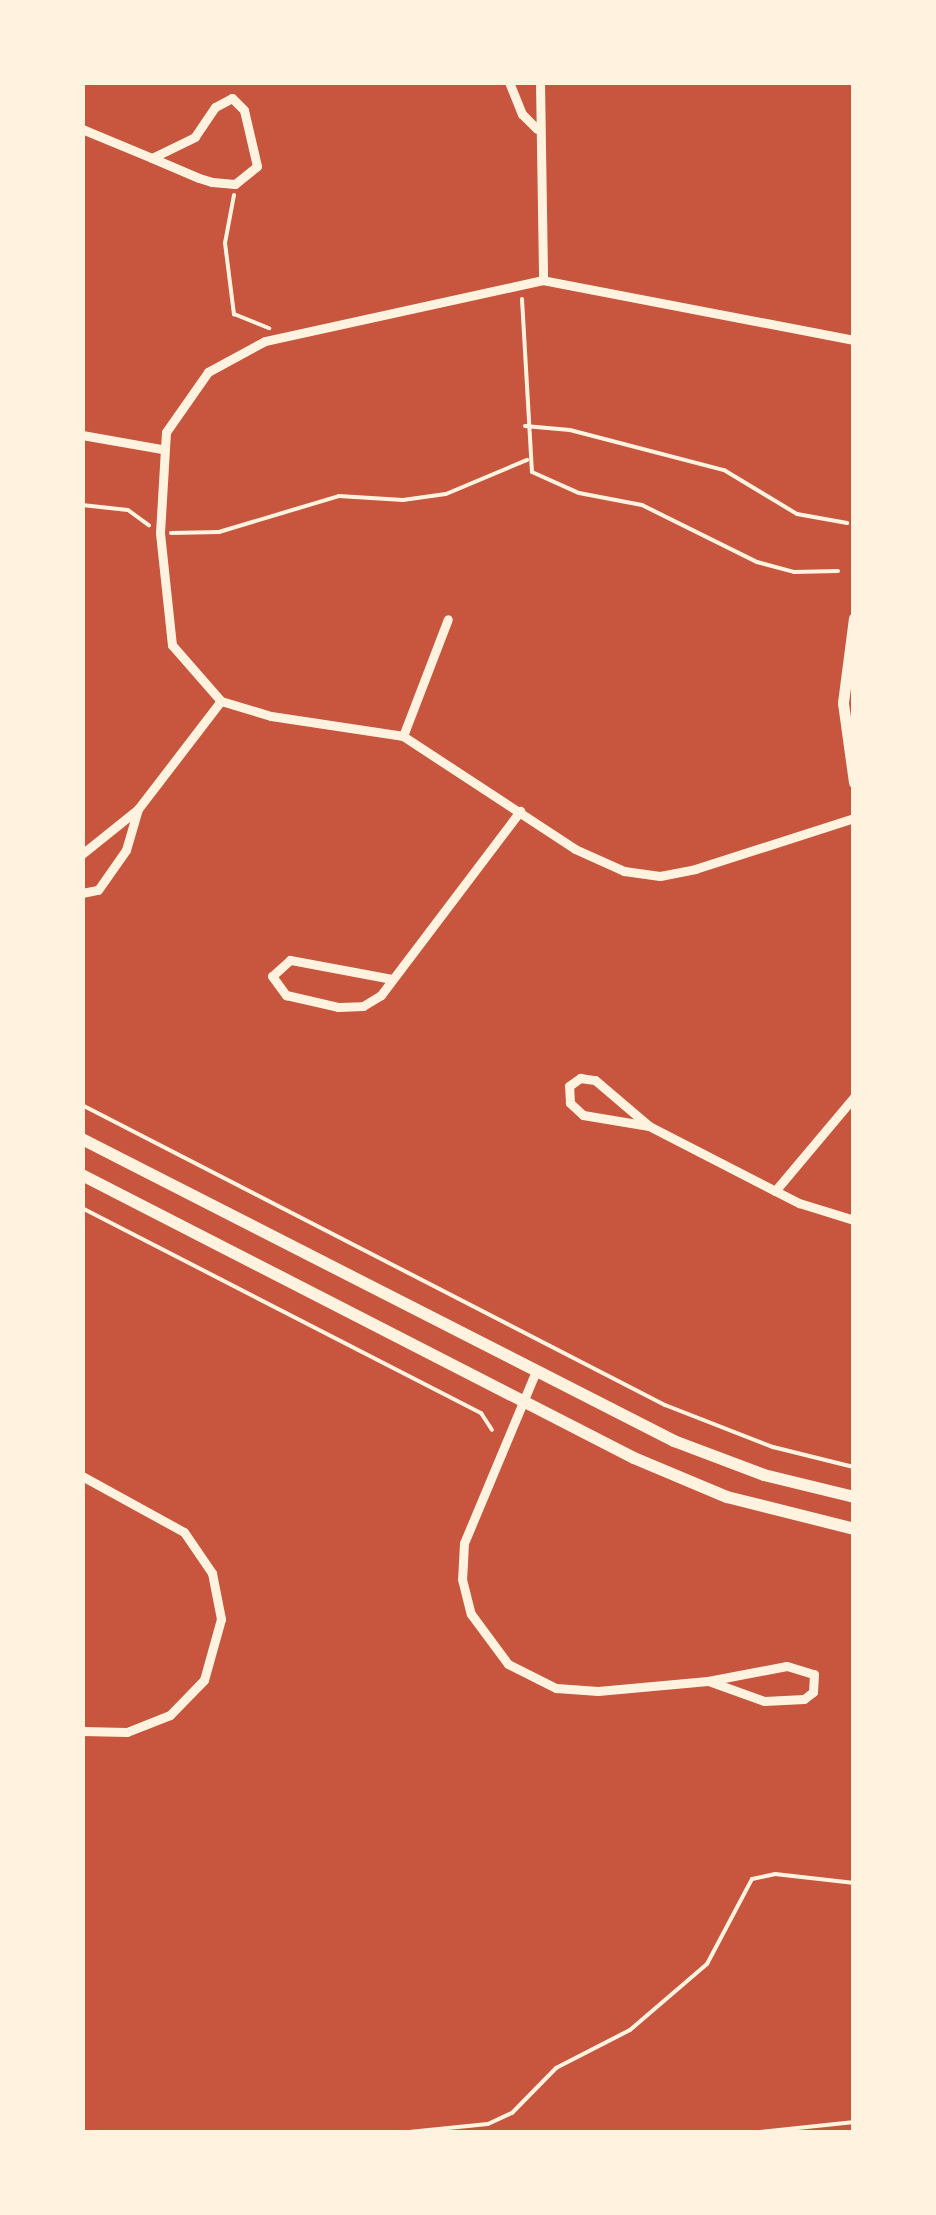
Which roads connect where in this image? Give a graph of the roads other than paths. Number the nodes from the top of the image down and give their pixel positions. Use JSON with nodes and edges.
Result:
{"nodes":[{"id":1,"x":509,"y":82,"type":"edge"},
{"id":2,"x":540,"y":82,"type":"edge"},
{"id":3,"x":537,"y":129,"type":"junction"},
{"id":4,"x":82,"y":130,"type":"edge"},
{"id":5,"x":152,"y":158,"type":"junction"},
{"id":6,"x":543,"y":280,"type":"junction"},
{"id":7,"x":854,"y":340,"type":"edge"},
{"id":8,"x":82,"y":435,"type":"edge"},
{"id":9,"x":161,"y":449,"type":"junction"},
{"id":10,"x":854,"y":618,"type":"edge"},
{"id":11,"x":448,"y":620,"type":"dead end"},
{"id":12,"x":222,"y":701,"type":"junction"},
{"id":13,"x":403,"y":736,"type":"junction"},
{"id":14,"x":854,"y":782,"type":"edge"},
{"id":15,"x":138,"y":808,"type":"junction"},
{"id":16,"x":520,"y":811,"type":"junction"},
{"id":17,"x":854,"y":818,"type":"edge"},
{"id":18,"x":82,"y":854,"type":"edge"},
{"id":19,"x":82,"y":893,"type":"edge"},
{"id":20,"x":392,"y":979,"type":"junction"},
{"id":21,"x":854,"y":1097,"type":"edge"},
{"id":22,"x":649,"y":1126,"type":"junction"},
{"id":23,"x":82,"y":1138,"type":"edge"},
{"id":24,"x":82,"y":1175,"type":"edge"},
{"id":25,"x":776,"y":1191,"type":"junction"},
{"id":26,"x":854,"y":1220,"type":"edge"},
{"id":27,"x":536,"y":1371,"type":"junction"},
{"id":28,"x":522,"y":1401,"type":"junction"},
{"id":29,"x":82,"y":1476,"type":"edge"},
{"id":30,"x":854,"y":1497,"type":"edge"},
{"id":31,"x":854,"y":1529,"type":"edge"},
{"id":32,"x":708,"y":1681,"type":"junction"},
{"id":33,"x":82,"y":1731,"type":"edge"}],
"edges":[{"from":1,"to":3,"type":"street"},
{"from":2,"to":3,"type":"street"},
{"from":3,"to":6,"type":"street"},
{"from":4,"to":5,"type":"street"},
{"from":5,"to":5,"type":"street"},
{"from":6,"to":7,"type":"street"},
{"from":6,"to":9,"type":"street"},
{"from":8,"to":9,"type":"street"},
{"from":9,"to":12,"type":"street"},
{"from":10,"to":14,"type":"street"},
{"from":11,"to":13,"type":"street"},
{"from":12,"to":13,"type":"street"},
{"from":12,"to":15,"type":"street"},
{"from":13,"to":16,"type":"street"},
{"from":15,"to":18,"type":"street"},
{"from":15,"to":19,"type":"street"},
{"from":16,"to":17,"type":"street"},
{"from":16,"to":20,"type":"street"},
{"from":20,"to":20,"type":"street"},
{"from":21,"to":25,"type":"street"},
{"from":22,"to":22,"type":"street"},
{"from":22,"to":25,"type":"street"},
{"from":23,"to":27,"type":"main road"},
{"from":24,"to":28,"type":"main road"},
{"from":25,"to":26,"type":"street"},
{"from":27,"to":28,"type":"street"},
{"from":27,"to":30,"type":"main road"},
{"from":28,"to":31,"type":"main road"},
{"from":28,"to":32,"type":"street"},
{"from":29,"to":33,"type":"street"},
{"from":32,"to":32,"type":"street"}]}
